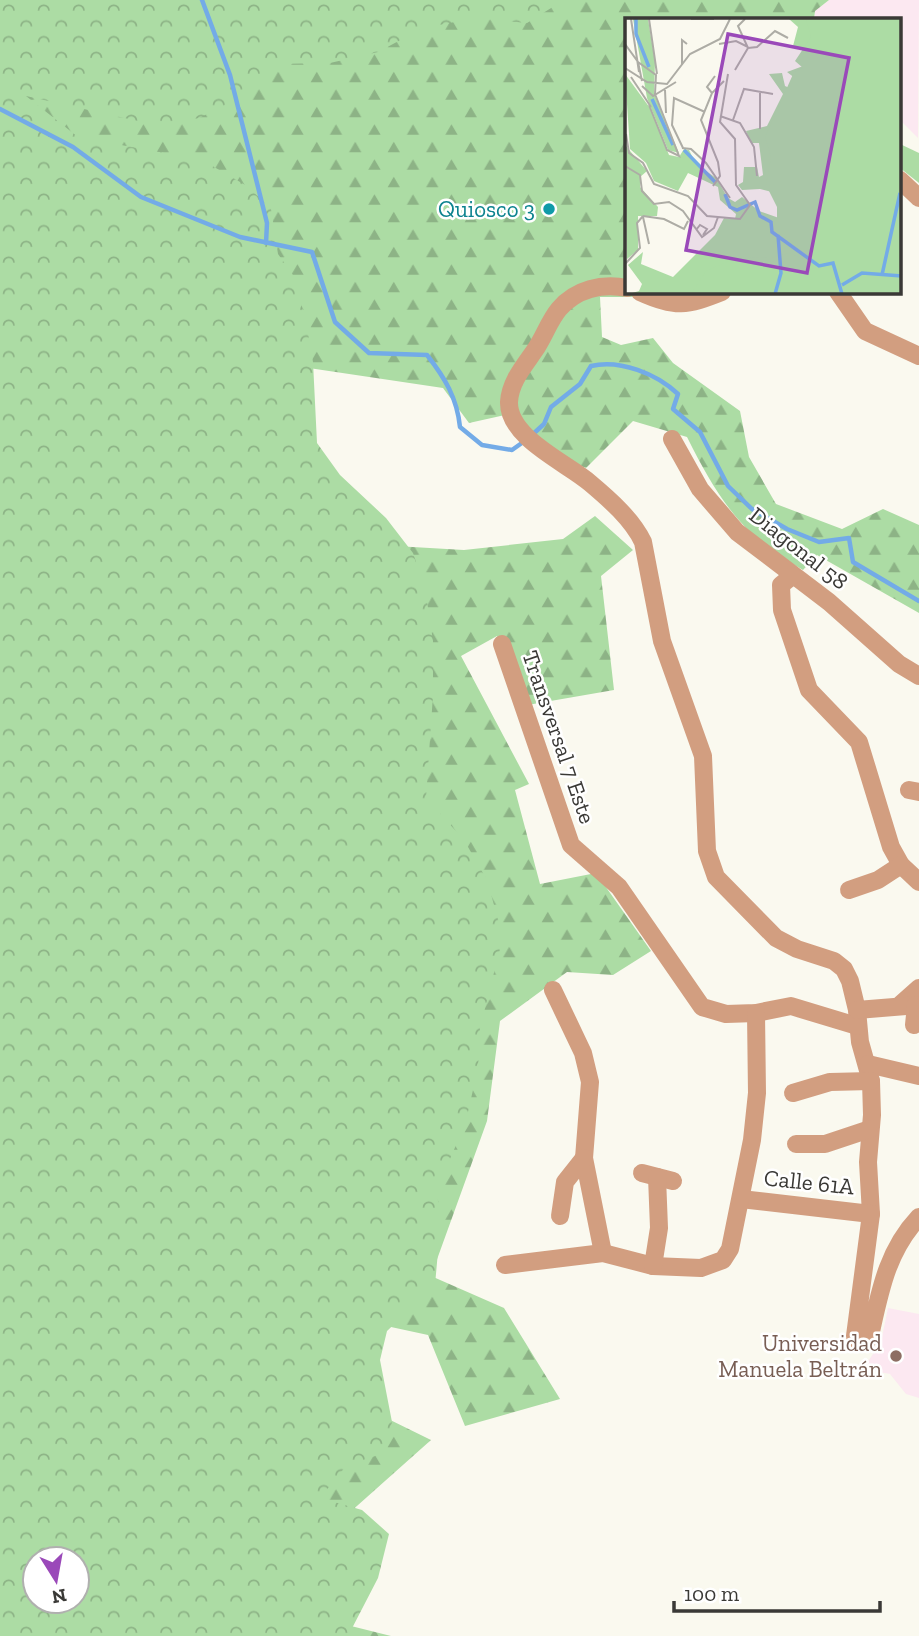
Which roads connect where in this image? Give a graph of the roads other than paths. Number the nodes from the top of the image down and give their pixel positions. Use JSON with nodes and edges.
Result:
{"nodes":[{"id":1,"x":902,"y":182,"type":"edge"},
{"id":2,"x":902,"y":183,"type":"edge"},
{"id":3,"x":919,"y":188,"type":"edge"},
{"id":4,"x":919,"y":198,"type":"edge"},
{"id":5,"x":625,"y":288,"type":"edge"},
{"id":6,"x":644,"y":294,"type":"edge"},
{"id":7,"x":715,"y":294,"type":"edge"},
{"id":8,"x":839,"y":294,"type":"edge"},
{"id":9,"x":919,"y":356,"type":"edge"},
{"id":10,"x":671,"y":439,"type":"dead end"},
{"id":11,"x":792,"y":576,"type":"junction"},
{"id":12,"x":502,"y":644,"type":"dead end"},
{"id":13,"x":919,"y":677,"type":"edge"},
{"id":14,"x":901,"y":865,"type":"junction"},
{"id":15,"x":919,"y":883,"type":"edge"},
{"id":16,"x":849,"y":890,"type":"dead end"},
{"id":17,"x":553,"y":990,"type":"dead end"},
{"id":18,"x":914,"y":1000,"type":"edge"},
{"id":19,"x":756,"y":1013,"type":"junction"},
{"id":20,"x":857,"y":1018,"type":"junction"},
{"id":21,"x":914,"y":1025,"type":"dead end"},
{"id":22,"x":870,"y":1072,"type":"junction"},
{"id":23,"x":919,"y":1076,"type":"edge"},
{"id":24,"x":793,"y":1093,"type":"dead end"},
{"id":25,"x":870,"y":1129,"type":"junction"},
{"id":26,"x":796,"y":1144,"type":"dead end"},
{"id":27,"x":584,"y":1158,"type":"junction"},
{"id":28,"x":657,"y":1177,"type":"dead end"},
{"id":29,"x":741,"y":1199,"type":"junction"},
{"id":30,"x":872,"y":1214,"type":"junction"},
{"id":31,"x":560,"y":1216,"type":"dead end"},
{"id":32,"x":919,"y":1217,"type":"edge"},
{"id":33,"x":603,"y":1253,"type":"junction"},
{"id":34,"x":505,"y":1265,"type":"dead end"},
{"id":35,"x":653,"y":1266,"type":"junction"}],
"edges":[{"from":1,"to":3,"type":"street"},
{"from":2,"to":4,"type":"street"},
{"from":5,"to":20,"type":"street"},
{"from":6,"to":7,"type":"street"},
{"from":8,"to":9,"type":"street"},
{"from":10,"to":11,"type":"street","name":"Diagonal 58"},
{"from":11,"to":13,"type":"street","name":"Diagonal 58"},
{"from":11,"to":14,"type":"street"},
{"from":12,"to":19,"type":"street","name":"Transversal 7 Este"},
{"from":14,"to":15,"type":"street"},
{"from":14,"to":16,"type":"street"},
{"from":17,"to":27,"type":"street"},
{"from":18,"to":20,"type":"street"},
{"from":18,"to":21,"type":"street"},
{"from":19,"to":20,"type":"street"},
{"from":19,"to":29,"type":"street"},
{"from":20,"to":22,"type":"street"},
{"from":22,"to":23,"type":"street"},
{"from":22,"to":24,"type":"street"},
{"from":22,"to":25,"type":"street"},
{"from":25,"to":26,"type":"street"},
{"from":25,"to":30,"type":"street"},
{"from":27,"to":31,"type":"street"},
{"from":27,"to":33,"type":"street"},
{"from":28,"to":35,"type":"street"},
{"from":29,"to":30,"type":"street","name":"Calle 61A"},
{"from":29,"to":35,"type":"street"},
{"from":30,"to":32,"type":"street"},
{"from":33,"to":34,"type":"street"},
{"from":33,"to":35,"type":"street"}]}
